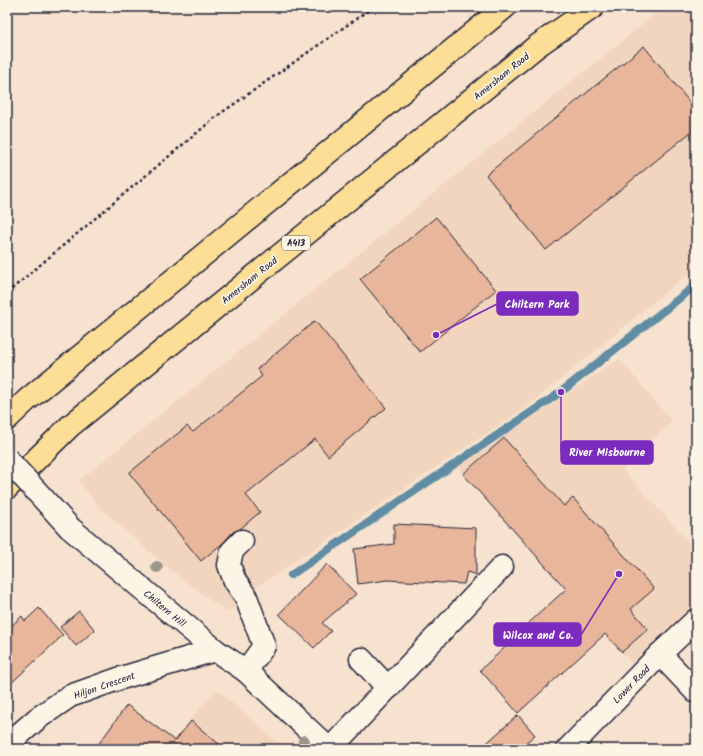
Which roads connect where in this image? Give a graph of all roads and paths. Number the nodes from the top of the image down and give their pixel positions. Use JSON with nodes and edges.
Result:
{"nodes":[{"id":1,"x":372,"y":7,"type":"edge"},
{"id":2,"x":504,"y":7,"type":"edge"},
{"id":3,"x":593,"y":7,"type":"edge"},
{"id":4,"x":7,"y":293,"type":"edge"},
{"id":5,"x":7,"y":419,"type":"edge"},
{"id":6,"x":7,"y":459,"type":"edge"},
{"id":7,"x":7,"y":488,"type":"edge"},
{"id":8,"x":242,"y":541,"type":"dead end"},
{"id":9,"x":502,"y":567,"type":"dead end"},
{"id":10,"x":696,"y":620,"type":"edge"},
{"id":11,"x":215,"y":650,"type":"junction"},
{"id":12,"x":660,"y":654,"type":"junction"},
{"id":13,"x":360,"y":659,"type":"dead end"},
{"id":14,"x":246,"y":671,"type":"junction"},
{"id":15,"x":388,"y":688,"type":"junction"},
{"id":16,"x":696,"y":692,"type":"edge"},
{"id":17,"x":7,"y":745,"type":"edge"},
{"id":18,"x":330,"y":749,"type":"edge"},
{"id":19,"x":568,"y":749,"type":"edge"}],
"edges":[{"from":1,"to":4,"type":"path"},
{"from":2,"to":5,"type":"highway"},
{"from":3,"to":7,"type":"highway","name":"Amersham Road","number":"A413"},
{"from":6,"to":11,"type":"street","name":"Chiltern Hill","bridge":true},
{"from":8,"to":14,"type":"street"},
{"from":9,"to":15,"type":"street"},
{"from":10,"to":12,"type":"street","name":"Lower Road"},
{"from":11,"to":14,"type":"street","name":"Chiltern Hill"},
{"from":11,"to":17,"type":"street","name":"Hiljon Crescent"},
{"from":12,"to":16,"type":"street"},
{"from":12,"to":19,"type":"street","name":"Lower Road"},
{"from":13,"to":15,"type":"street"},
{"from":14,"to":18,"type":"street","name":"Chiltern Hill"},
{"from":15,"to":18,"type":"street"}]}
